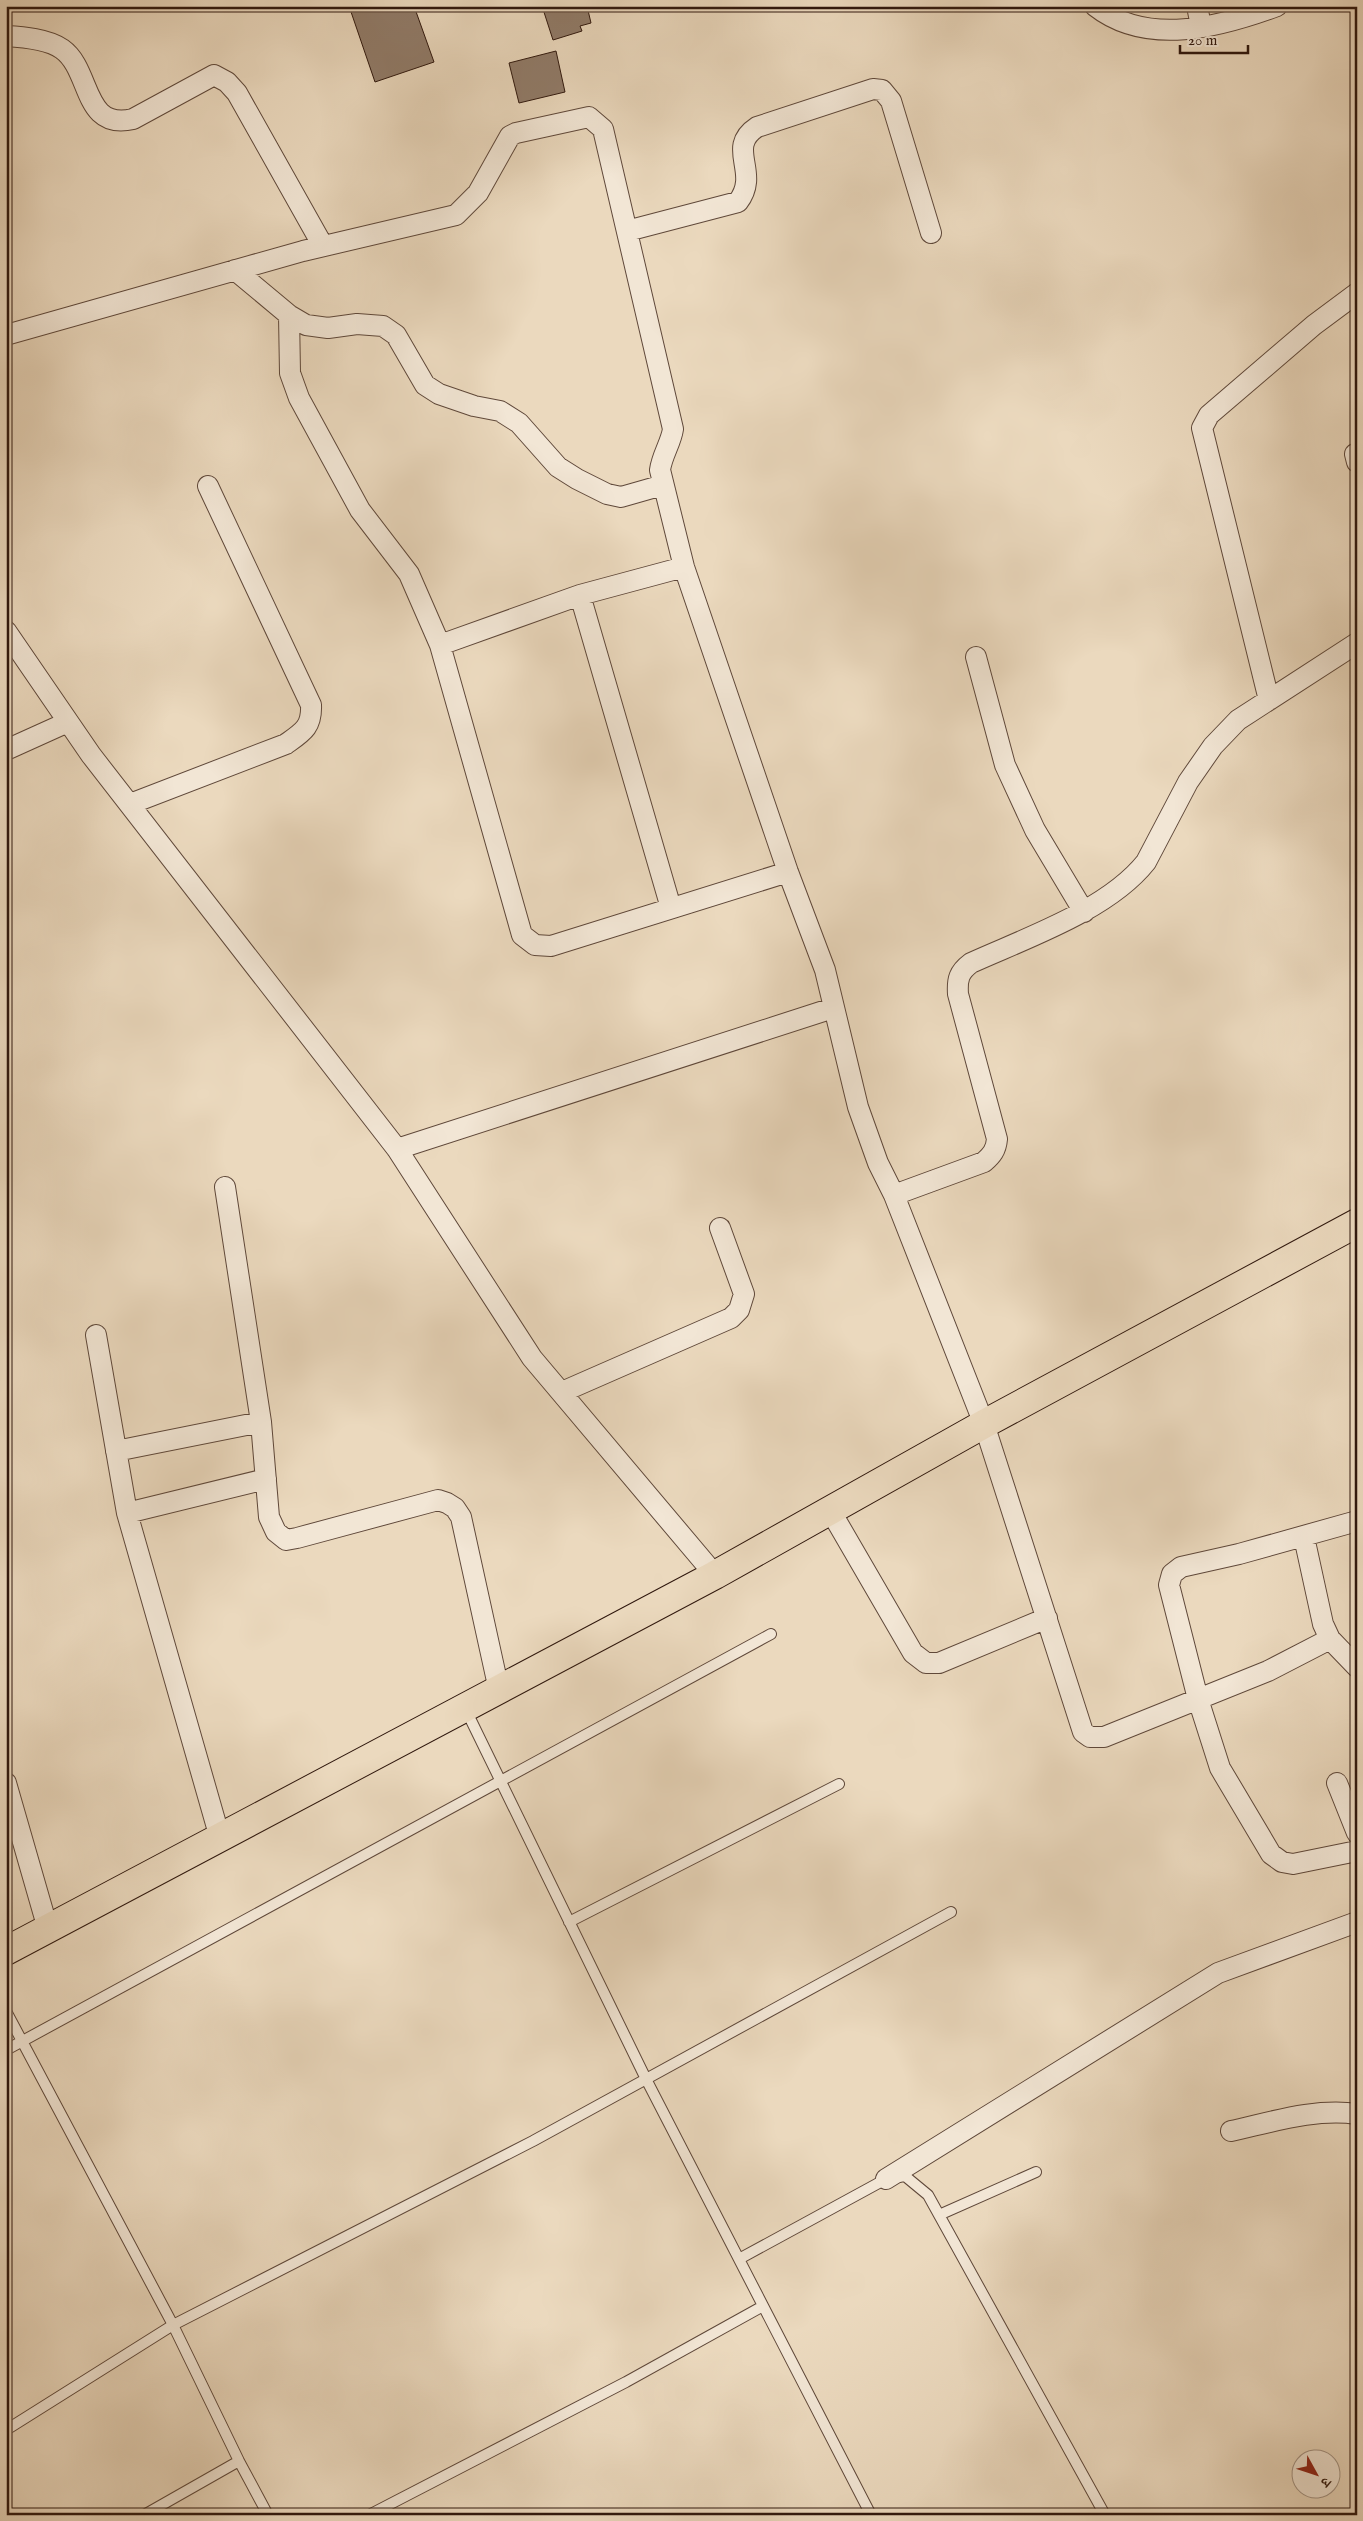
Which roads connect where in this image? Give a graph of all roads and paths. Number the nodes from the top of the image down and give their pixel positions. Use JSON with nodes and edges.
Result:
{"nodes":[{"id":1,"x":1095,"y":6,"type":"edge"},
{"id":2,"x":1197,"y":6,"type":"edge"},
{"id":3,"x":1277,"y":6,"type":"edge"},
{"id":4,"x":1201,"y":26,"type":"junction"},
{"id":5,"x":6,"y":36,"type":"edge"},
{"id":6,"x":627,"y":231,"type":"junction"},
{"id":7,"x":931,"y":234,"type":"dead end"},
{"id":8,"x":323,"y":246,"type":"junction"},
{"id":9,"x":235,"y":270,"type":"junction"},
{"id":10,"x":1357,"y":293,"type":"edge"},
{"id":11,"x":289,"y":315,"type":"junction"},
{"id":12,"x":6,"y":335,"type":"edge"},
{"id":13,"x":664,"y":485,"type":"junction"},
{"id":14,"x":208,"y":486,"type":"dead end"},
{"id":15,"x":684,"y":567,"type":"junction"},
{"id":16,"x":580,"y":595,"type":"junction"},
{"id":17,"x":6,"y":630,"type":"edge"},
{"id":18,"x":1357,"y":644,"type":"edge"},
{"id":19,"x":440,"y":645,"type":"junction"},
{"id":20,"x":976,"y":657,"type":"dead end"},
{"id":21,"x":1269,"y":700,"type":"junction"},
{"id":22,"x":68,"y":722,"type":"junction"},
{"id":23,"x":6,"y":750,"type":"edge"},
{"id":24,"x":130,"y":804,"type":"junction"},
{"id":25,"x":788,"y":872,"type":"junction"},
{"id":26,"x":671,"y":908,"type":"junction"},
{"id":27,"x":1084,"y":912,"type":"junction"},
{"id":28,"x":833,"y":1008,"type":"junction"},
{"id":29,"x":397,"y":1149,"type":"junction"},
{"id":30,"x":225,"y":1187,"type":"dead end"},
{"id":31,"x":894,"y":1195,"type":"junction"},
{"id":32,"x":1357,"y":1223,"type":"edge"},
{"id":33,"x":720,"y":1228,"type":"dead end"},
{"id":34,"x":96,"y":1335,"type":"dead end"},
{"id":35,"x":562,"y":1392,"type":"junction"},
{"id":36,"x":261,"y":1422,"type":"junction"},
{"id":37,"x":984,"y":1424,"type":"junction"},
{"id":38,"x":116,"y":1452,"type":"junction"},
{"id":39,"x":266,"y":1479,"type":"junction"},
{"id":40,"x":830,"y":1510,"type":"junction"},
{"id":41,"x":126,"y":1513,"type":"junction"},
{"id":42,"x":1357,"y":1522,"type":"edge"},
{"id":43,"x":1304,"y":1536,"type":"junction"},
{"id":44,"x":714,"y":1575,"type":"junction"},
{"id":45,"x":1047,"y":1618,"type":"junction"},
{"id":46,"x":771,"y":1634,"type":"dead end"},
{"id":47,"x":1330,"y":1639,"type":"junction"},
{"id":48,"x":1357,"y":1667,"type":"edge"},
{"id":49,"x":499,"y":1690,"type":"junction"},
{"id":50,"x":1198,"y":1700,"type":"junction"},
{"id":51,"x":464,"y":1708,"type":"junction"},
{"id":52,"x":500,"y":1782,"type":"junction"},
{"id":53,"x":6,"y":1783,"type":"edge"},
{"id":54,"x":1337,"y":1783,"type":"dead end"},
{"id":55,"x":839,"y":1784,"type":"dead end"},
{"id":56,"x":1357,"y":1833,"type":"edge"},
{"id":57,"x":220,"y":1838,"type":"junction"},
{"id":58,"x":1357,"y":1851,"type":"edge"},
{"id":59,"x":951,"y":1912,"type":"dead end"},
{"id":60,"x":569,"y":1922,"type":"junction"},
{"id":61,"x":1357,"y":1922,"type":"edge"},
{"id":62,"x":48,"y":1929,"type":"junction"},
{"id":63,"x":6,"y":1951,"type":"edge"},
{"id":64,"x":6,"y":2012,"type":"edge"},
{"id":65,"x":22,"y":2041,"type":"junction"},
{"id":66,"x":6,"y":2050,"type":"edge"},
{"id":67,"x":646,"y":2080,"type":"junction"},
{"id":68,"x":1357,"y":2114,"type":"edge"},
{"id":69,"x":1231,"y":2131,"type":"dead end"},
{"id":70,"x":1036,"y":2172,"type":"dead end"},
{"id":71,"x":886,"y":2179,"type":"junction"},
{"id":72,"x":939,"y":2215,"type":"junction"},
{"id":73,"x":739,"y":2259,"type":"junction"},
{"id":74,"x":763,"y":2306,"type":"junction"},
{"id":75,"x":173,"y":2325,"type":"junction"},
{"id":76,"x":6,"y":2430,"type":"edge"},
{"id":77,"x":239,"y":2461,"type":"junction"},
{"id":78,"x":144,"y":2515,"type":"edge"},
{"id":79,"x":268,"y":2515,"type":"edge"},
{"id":80,"x":369,"y":2515,"type":"edge"},
{"id":81,"x":872,"y":2515,"type":"edge"},
{"id":82,"x":1105,"y":2515,"type":"edge"}],
"edges":[{"from":1,"to":4,"type":"street"},
{"from":2,"to":4,"type":"street"},
{"from":3,"to":4,"type":"street"},
{"from":5,"to":8,"type":"street"},
{"from":6,"to":7,"type":"street"},
{"from":6,"to":8,"type":"street"},
{"from":6,"to":13,"type":"street"},
{"from":8,"to":9,"type":"street"},
{"from":9,"to":11,"type":"street"},
{"from":9,"to":12,"type":"street"},
{"from":10,"to":21,"type":"street"},
{"from":11,"to":13,"type":"street"},
{"from":11,"to":19,"type":"street"},
{"from":13,"to":15,"type":"street"},
{"from":14,"to":24,"type":"street"},
{"from":15,"to":16,"type":"street"},
{"from":15,"to":25,"type":"street"},
{"from":16,"to":19,"type":"street"},
{"from":16,"to":26,"type":"street"},
{"from":17,"to":22,"type":"street"},
{"from":18,"to":21,"type":"street"},
{"from":19,"to":26,"type":"street"},
{"from":20,"to":27,"type":"street"},
{"from":21,"to":27,"type":"street"},
{"from":22,"to":23,"type":"street"},
{"from":22,"to":24,"type":"street"},
{"from":24,"to":29,"type":"street"},
{"from":25,"to":26,"type":"street"},
{"from":25,"to":28,"type":"street"},
{"from":27,"to":31,"type":"street"},
{"from":28,"to":29,"type":"street"},
{"from":28,"to":31,"type":"street"},
{"from":29,"to":35,"type":"street"},
{"from":30,"to":36,"type":"street"},
{"from":31,"to":37,"type":"street"},
{"from":32,"to":37,"type":"main road"},
{"from":33,"to":35,"type":"street"},
{"from":34,"to":38,"type":"street"},
{"from":35,"to":44,"type":"street"},
{"from":36,"to":38,"type":"street"},
{"from":36,"to":39,"type":"street"},
{"from":37,"to":40,"type":"main road"},
{"from":37,"to":45,"type":"street"},
{"from":38,"to":41,"type":"street"},
{"from":39,"to":41,"type":"street"},
{"from":39,"to":49,"type":"street"},
{"from":40,"to":44,"type":"main road"},
{"from":40,"to":45,"type":"street"},
{"from":41,"to":57,"type":"street"},
{"from":42,"to":43,"type":"street"},
{"from":43,"to":47,"type":"street"},
{"from":43,"to":50,"type":"street"},
{"from":44,"to":49,"type":"main road"},
{"from":45,"to":50,"type":"street"},
{"from":46,"to":52,"type":"lane"},
{"from":47,"to":48,"type":"street"},
{"from":47,"to":50,"type":"street"},
{"from":49,"to":51,"type":"main road"},
{"from":50,"to":58,"type":"street"},
{"from":51,"to":52,"type":"lane"},
{"from":51,"to":57,"type":"main road"},
{"from":52,"to":60,"type":"lane"},
{"from":52,"to":65,"type":"lane"},
{"from":53,"to":62,"type":"street"},
{"from":54,"to":56,"type":"street"},
{"from":55,"to":60,"type":"lane"},
{"from":57,"to":62,"type":"main road"},
{"from":59,"to":67,"type":"lane"},
{"from":60,"to":67,"type":"lane"},
{"from":61,"to":71,"type":"street"},
{"from":62,"to":63,"type":"main road"},
{"from":64,"to":65,"type":"lane"},
{"from":65,"to":66,"type":"lane"},
{"from":65,"to":75,"type":"lane"},
{"from":67,"to":73,"type":"lane"},
{"from":67,"to":75,"type":"lane"},
{"from":68,"to":69,"type":"street"},
{"from":70,"to":72,"type":"lane"},
{"from":71,"to":72,"type":"lane"},
{"from":71,"to":73,"type":"lane"},
{"from":72,"to":82,"type":"lane"},
{"from":73,"to":74,"type":"lane"},
{"from":74,"to":80,"type":"lane"},
{"from":74,"to":81,"type":"lane"},
{"from":75,"to":76,"type":"lane"},
{"from":75,"to":77,"type":"lane"},
{"from":77,"to":78,"type":"lane"},
{"from":77,"to":79,"type":"lane"}]}
